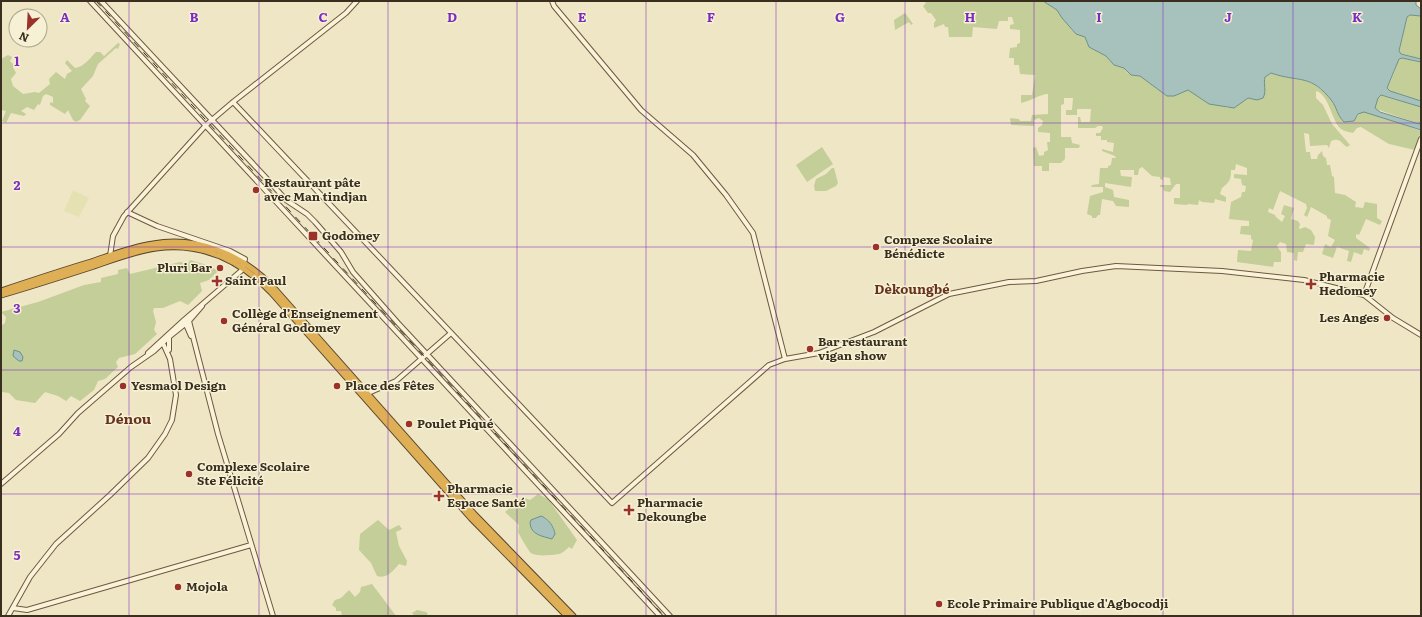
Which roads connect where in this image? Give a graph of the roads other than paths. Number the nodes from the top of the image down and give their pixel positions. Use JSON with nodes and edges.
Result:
{"nodes":[{"id":1,"x":90,"y":1,"type":"edge"},
{"id":2,"x":101,"y":1,"type":"edge"},
{"id":3,"x":357,"y":1,"type":"edge"},
{"id":4,"x":552,"y":1,"type":"edge"},
{"id":5,"x":233,"y":102,"type":"junction"},
{"id":6,"x":213,"y":120,"type":"junction"},
{"id":7,"x":206,"y":125,"type":"junction"},
{"id":8,"x":1421,"y":139,"type":"edge"},
{"id":9,"x":127,"y":212,"type":"junction"},
{"id":10,"x":110,"y":256,"type":"junction"},
{"id":11,"x":244,"y":263,"type":"junction"},
{"id":12,"x":1,"y":291,"type":"edge"},
{"id":13,"x":1364,"y":295,"type":"junction"},
{"id":14,"x":1,"y":296,"type":"edge"},
{"id":15,"x":204,"y":304,"type":"junction"},
{"id":16,"x":189,"y":321,"type":"junction"},
{"id":17,"x":184,"y":322,"type":"junction"},
{"id":18,"x":451,"y":333,"type":"junction"},
{"id":19,"x":1421,"y":335,"type":"edge"},
{"id":20,"x":165,"y":341,"type":"junction"},
{"id":21,"x":194,"y":342,"type":"junction"},
{"id":22,"x":428,"y":355,"type":"junction"},
{"id":23,"x":423,"y":359,"type":"junction"},
{"id":24,"x":786,"y":359,"type":"junction"},
{"id":25,"x":366,"y":394,"type":"junction"},
{"id":26,"x":1,"y":483,"type":"edge"},
{"id":27,"x":251,"y":545,"type":"junction"},
{"id":28,"x":13,"y":608,"type":"junction"},
{"id":29,"x":8,"y":616,"type":"edge"},
{"id":30,"x":273,"y":616,"type":"edge"},
{"id":31,"x":567,"y":616,"type":"edge"},
{"id":32,"x":573,"y":616,"type":"edge"},
{"id":33,"x":660,"y":616,"type":"edge"},
{"id":34,"x":670,"y":616,"type":"edge"}],
"edges":[{"from":1,"to":7,"type":"main road"},
{"from":2,"to":6,"type":"main road"},
{"from":3,"to":5,"type":"main road"},
{"from":4,"to":24,"type":"main road"},
{"from":5,"to":6,"type":"main road"},
{"from":5,"to":18,"type":"main road"},
{"from":6,"to":7,"type":"main road"},
{"from":6,"to":22,"type":"main road"},
{"from":7,"to":9,"type":"main road"},
{"from":7,"to":23,"type":"main road"},
{"from":8,"to":13,"type":"main road"},
{"from":9,"to":10,"type":"main road"},
{"from":9,"to":11,"type":"main road"},
{"from":10,"to":11,"type":"highway"},
{"from":10,"to":12,"type":"highway"},
{"from":11,"to":14,"type":"highway"},
{"from":11,"to":15,"type":"main road"},
{"from":11,"to":25,"type":"highway"},
{"from":13,"to":19,"type":"main road"},
{"from":13,"to":24,"type":"main road"},
{"from":15,"to":16,"type":"main road"},
{"from":15,"to":17,"type":"main road"},
{"from":16,"to":17,"type":"main road"},
{"from":16,"to":21,"type":"main road"},
{"from":17,"to":20,"type":"main road"},
{"from":17,"to":20,"type":"main road"},
{"from":17,"to":21,"type":"main road"},
{"from":18,"to":22,"type":"main road"},
{"from":18,"to":24,"type":"main road"},
{"from":20,"to":26,"type":"main road"},
{"from":20,"to":28,"type":"main road"},
{"from":21,"to":27,"type":"main road"},
{"from":22,"to":23,"type":"main road"},
{"from":22,"to":34,"type":"main road"},
{"from":23,"to":25,"type":"main road"},
{"from":23,"to":33,"type":"main road"},
{"from":25,"to":31,"type":"highway"},
{"from":25,"to":32,"type":"highway"},
{"from":27,"to":28,"type":"main road"},
{"from":27,"to":30,"type":"main road"},
{"from":28,"to":29,"type":"main road"}]}
